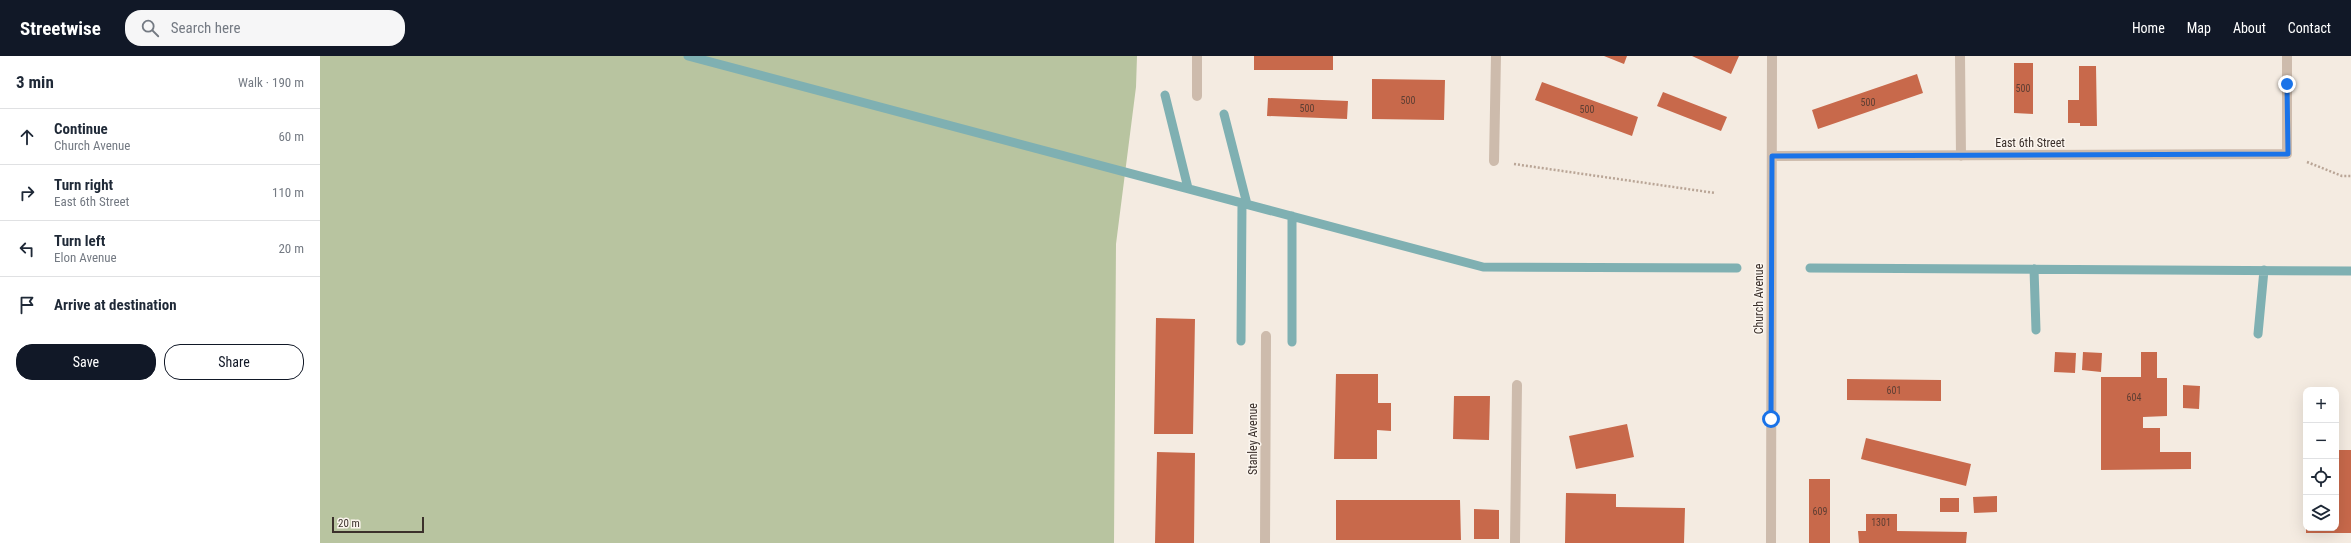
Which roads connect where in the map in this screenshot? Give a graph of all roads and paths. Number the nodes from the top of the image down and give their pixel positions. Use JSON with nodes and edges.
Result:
{"nodes":[{"id":1,"x":1196,"y":56,"type":"edge"},
{"id":2,"x":1496,"y":56,"type":"edge"},
{"id":3,"x":1772,"y":56,"type":"edge"},
{"id":4,"x":1960,"y":56,"type":"edge"},
{"id":5,"x":2287,"y":56,"type":"edge"},
{"id":6,"x":1197,"y":96,"type":"dead end"},
{"id":7,"x":2288,"y":154,"type":"junction"},
{"id":8,"x":1772,"y":156,"type":"junction"},
{"id":9,"x":1961,"y":156,"type":"junction"},
{"id":10,"x":1494,"y":161,"type":"joint"},
{"id":11,"x":2351,"y":176,"type":"edge"},
{"id":12,"x":1715,"y":192,"type":"dead end"},
{"id":13,"x":1266,"y":336,"type":"dead end"},
{"id":14,"x":1517,"y":385,"type":"dead end"},
{"id":15,"x":1265,"y":543,"type":"edge"},
{"id":16,"x":1515,"y":543,"type":"edge"},
{"id":17,"x":1771,"y":543,"type":"edge"}],
"edges":[{"from":1,"to":6,"type":"street"},
{"from":2,"to":10,"type":"street"},
{"from":3,"to":8,"type":"street","name":"Church Avenue"},
{"from":4,"to":9,"type":"street"},
{"from":5,"to":7,"type":"street"},
{"from":7,"to":9,"type":"street","name":"East 6th Street"},
{"from":7,"to":11,"type":"path"},
{"from":8,"to":9,"type":"street","name":"East 6th Street"},
{"from":8,"to":17,"type":"street","name":"Church Avenue"},
{"from":10,"to":12,"type":"path"},
{"from":13,"to":15,"type":"street","name":"Stanley Avenue"},
{"from":14,"to":16,"type":"street"}]}
